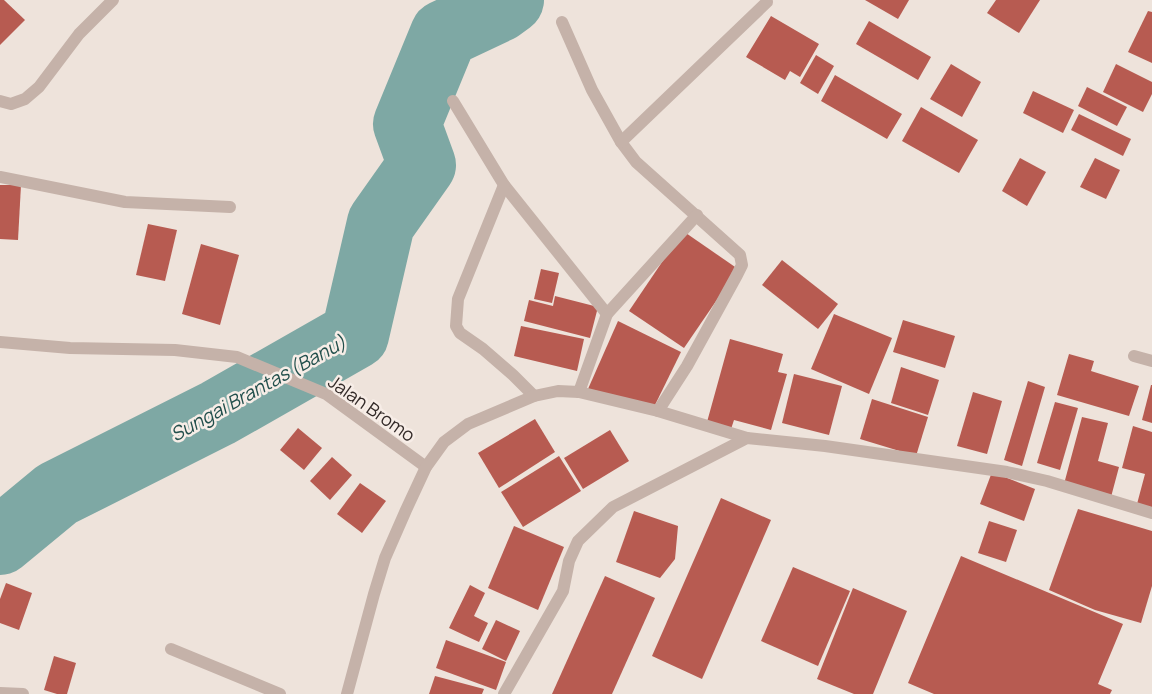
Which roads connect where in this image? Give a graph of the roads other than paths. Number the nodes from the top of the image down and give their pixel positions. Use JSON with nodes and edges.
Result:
{"nodes":[{"id":1,"x":113,"y":0,"type":"edge"},
{"id":2,"x":767,"y":2,"type":"dead end"},
{"id":3,"x":562,"y":22,"type":"dead end"},
{"id":4,"x":0,"y":101,"type":"edge"},
{"id":5,"x":454,"y":101,"type":"dead end"},
{"id":6,"x":621,"y":142,"type":"junction"},
{"id":7,"x":0,"y":177,"type":"edge"},
{"id":8,"x":504,"y":185,"type":"junction"},
{"id":9,"x":230,"y":207,"type":"dead end"},
{"id":10,"x":697,"y":215,"type":"junction"},
{"id":11,"x":607,"y":314,"type":"junction"},
{"id":12,"x":0,"y":342,"type":"edge"},
{"id":13,"x":1134,"y":356,"type":"dead end"},
{"id":14,"x":1152,"y":361,"type":"edge"},
{"id":15,"x":579,"y":392,"type":"junction"},
{"id":16,"x":534,"y":396,"type":"junction"},
{"id":17,"x":658,"y":410,"type":"junction"},
{"id":18,"x":747,"y":438,"type":"junction"},
{"id":19,"x":426,"y":467,"type":"junction"},
{"id":20,"x":1152,"y":513,"type":"edge"},
{"id":21,"x":171,"y":649,"type":"dead end"},
{"id":22,"x":0,"y":693,"type":"edge"},
{"id":23,"x":23,"y":694,"type":"edge"},
{"id":24,"x":280,"y":694,"type":"edge"},
{"id":25,"x":347,"y":694,"type":"edge"},
{"id":26,"x":504,"y":694,"type":"edge"}],
"edges":[{"from":1,"to":4,"type":"street"},
{"from":2,"to":6,"type":"street"},
{"from":3,"to":6,"type":"street"},
{"from":5,"to":8,"type":"street"},
{"from":6,"to":10,"type":"street"},
{"from":7,"to":9,"type":"street"},
{"from":8,"to":11,"type":"street"},
{"from":8,"to":16,"type":"street"},
{"from":10,"to":11,"type":"street"},
{"from":10,"to":17,"type":"street"},
{"from":11,"to":15,"type":"street"},
{"from":12,"to":19,"type":"street","name":"Jalan Bromo"},
{"from":13,"to":14,"type":"street"},
{"from":15,"to":16,"type":"street"},
{"from":15,"to":17,"type":"street"},
{"from":16,"to":19,"type":"street"},
{"from":17,"to":18,"type":"street"},
{"from":18,"to":20,"type":"street"},
{"from":18,"to":26,"type":"street"},
{"from":19,"to":25,"type":"street"},
{"from":21,"to":24,"type":"street"},
{"from":22,"to":23,"type":"street"}]}
